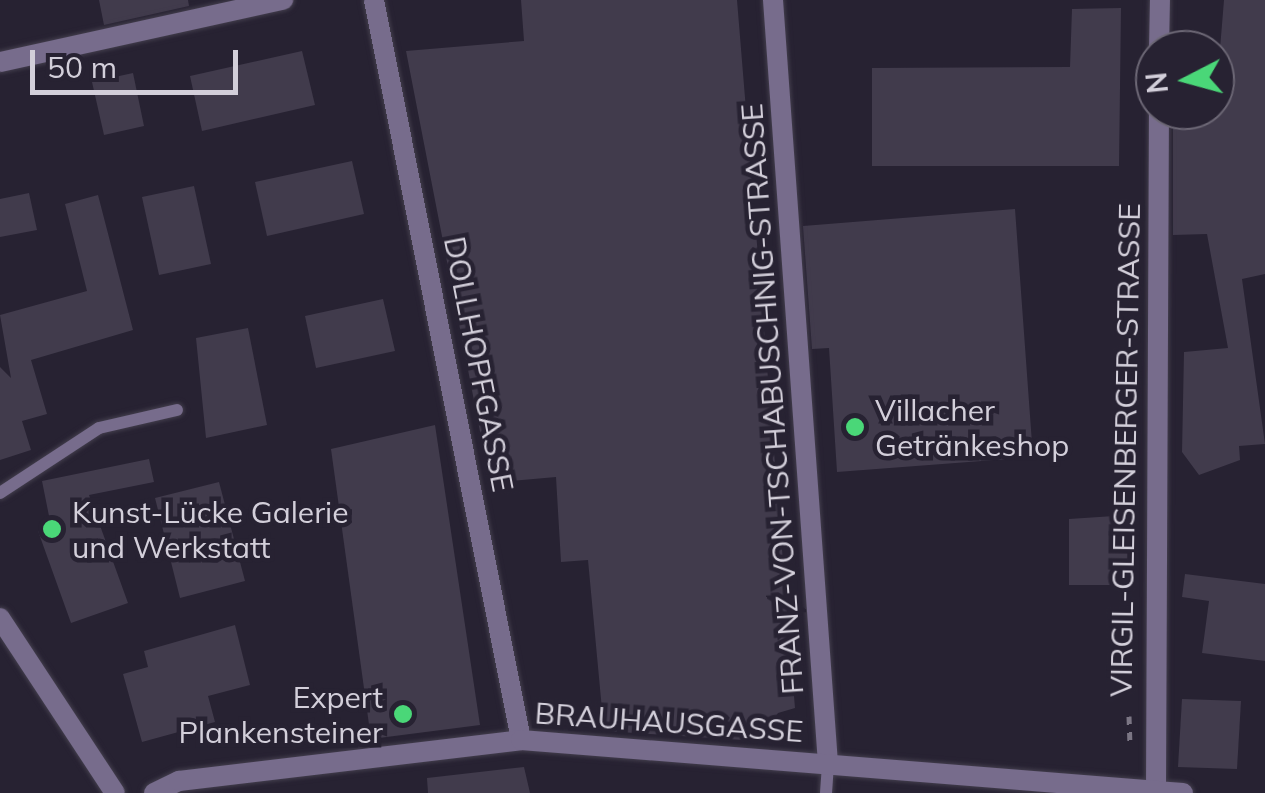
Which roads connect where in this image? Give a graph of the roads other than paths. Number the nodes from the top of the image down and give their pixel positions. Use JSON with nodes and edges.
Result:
{"nodes":[{"id":1,"x":283,"y":0,"type":"edge"},
{"id":2,"x":374,"y":0,"type":"edge"},
{"id":3,"x":773,"y":0,"type":"edge"},
{"id":4,"x":1160,"y":0,"type":"edge"},
{"id":5,"x":1159,"y":30,"type":"edge"},
{"id":6,"x":0,"y":62,"type":"edge"},
{"id":7,"x":1158,"y":130,"type":"edge"},
{"id":8,"x":176,"y":410,"type":"dead end"},
{"id":9,"x":0,"y":492,"type":"edge"},
{"id":10,"x":0,"y":618,"type":"edge"},
{"id":11,"x":521,"y":740,"type":"junction"},
{"id":12,"x":828,"y":764,"type":"junction"},
{"id":13,"x":1156,"y":790,"type":"junction"},
{"id":14,"x":116,"y":793,"type":"edge"},
{"id":15,"x":154,"y":793,"type":"edge"},
{"id":16,"x":826,"y":793,"type":"edge"},
{"id":17,"x":1183,"y":793,"type":"edge"}],
"edges":[{"from":1,"to":6,"type":"street"},
{"from":2,"to":11,"type":"street","name":"DOLLHOPFGASSE"},
{"from":3,"to":12,"type":"street","name":"FRANZ-VON-TSCHABUSCHNIG-STRASSE"},
{"from":4,"to":5,"type":"street"},
{"from":7,"to":13,"type":"street","name":"VIRGIL-GLEISENBERGER-STRASSE"},
{"from":8,"to":9,"type":"lane"},
{"from":10,"to":14,"type":"street"},
{"from":11,"to":12,"type":"street","name":"BRAUHAUSGASSE"},
{"from":11,"to":15,"type":"street","name":"BRAUHAUSGASSE"},
{"from":12,"to":13,"type":"street","name":"BRAUHAUSGASSE"},
{"from":12,"to":16,"type":"lane","name":"FRANZ-VON-TSCHABUSCHNIG-STRASSE"},
{"from":13,"to":17,"type":"street","name":"BRAUHAUSGASSE"}]}
